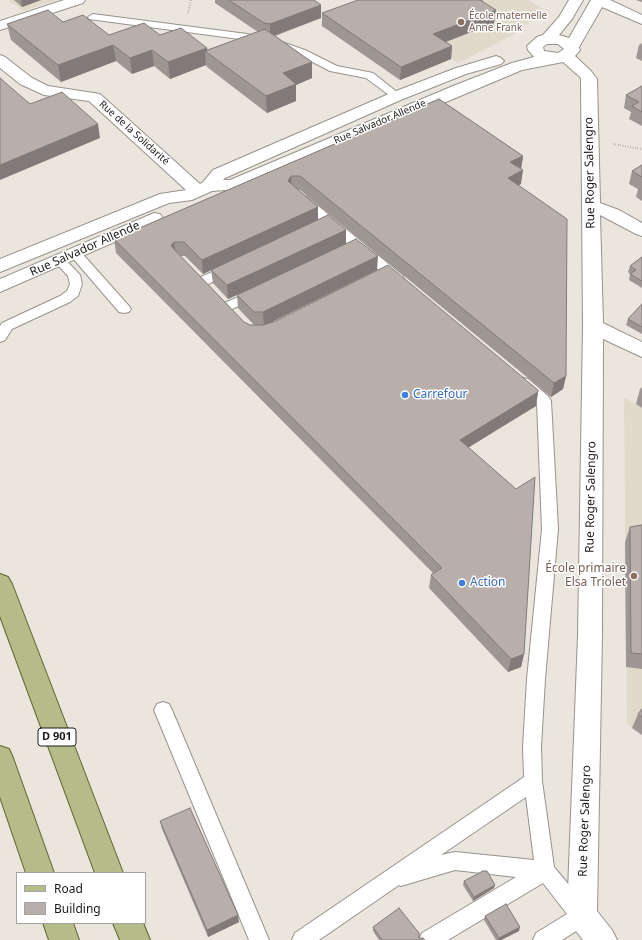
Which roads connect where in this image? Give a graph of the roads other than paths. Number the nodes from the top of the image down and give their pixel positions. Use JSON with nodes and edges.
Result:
{"nodes":[{"id":1,"x":78,"y":0,"type":"edge"},
{"id":2,"x":576,"y":0,"type":"edge"},
{"id":3,"x":599,"y":0,"type":"edge"},
{"id":4,"x":93,"y":18,"type":"dead end"},
{"id":5,"x":642,"y":20,"type":"edge"},
{"id":6,"x":0,"y":26,"type":"edge"},
{"id":7,"x":541,"y":43,"type":"junction"},
{"id":8,"x":563,"y":54,"type":"junction"},
{"id":9,"x":0,"y":60,"type":"edge"},
{"id":10,"x":397,"y":96,"type":"junction"},
{"id":11,"x":198,"y":191,"type":"junction"},
{"id":12,"x":296,"y":194,"type":"edge"},
{"id":13,"x":590,"y":205,"type":"junction"},
{"id":14,"x":330,"y":222,"type":"junction"},
{"id":15,"x":316,"y":229,"type":"edge"},
{"id":16,"x":642,"y":230,"type":"edge"},
{"id":17,"x":358,"y":245,"type":"junction"},
{"id":18,"x":344,"y":252,"type":"edge"},
{"id":19,"x":67,"y":257,"type":"junction"},
{"id":20,"x":244,"y":262,"type":"edge"},
{"id":21,"x":0,"y":266,"type":"edge"},
{"id":22,"x":190,"y":271,"type":"edge"},
{"id":23,"x":389,"y":271,"type":"junction"},
{"id":24,"x":375,"y":278,"type":"edge"},
{"id":25,"x":201,"y":282,"type":"junction"},
{"id":26,"x":0,"y":286,"type":"edge"},
{"id":27,"x":407,"y":286,"type":"edge"},
{"id":28,"x":268,"y":288,"type":"edge"},
{"id":29,"x":227,"y":307,"type":"junction"},
{"id":30,"x":124,"y":309,"type":"dead end"},
{"id":31,"x":236,"y":317,"type":"edge"},
{"id":32,"x":593,"y":326,"type":"junction"},
{"id":33,"x":0,"y":337,"type":"edge"},
{"id":34,"x":642,"y":350,"type":"edge"},
{"id":35,"x":514,"y":376,"type":"edge"},
{"id":36,"x":2,"y":597,"type":"edge"},
{"id":37,"x":163,"y":710,"type":"dead end"},
{"id":38,"x":0,"y":758,"type":"edge"},
{"id":39,"x":533,"y":781,"type":"junction"},
{"id":40,"x":545,"y":871,"type":"junction"},
{"id":41,"x":40,"y":872,"type":"edge"},
{"id":42,"x":109,"y":872,"type":"edge"},
{"id":43,"x":388,"y":880,"type":"junction"},
{"id":44,"x":582,"y":916,"type":"junction"},
{"id":45,"x":58,"y":924,"type":"edge"},
{"id":46,"x":128,"y":924,"type":"edge"},
{"id":47,"x":64,"y":940,"type":"edge"},
{"id":48,"x":135,"y":940,"type":"edge"},
{"id":49,"x":259,"y":940,"type":"edge"},
{"id":50,"x":302,"y":940,"type":"edge"},
{"id":51,"x":428,"y":940,"type":"edge"},
{"id":52,"x":543,"y":940,"type":"edge"},
{"id":53,"x":602,"y":940,"type":"edge"}],
"edges":[{"from":1,"to":6,"type":"street"},
{"from":2,"to":7,"type":"street"},
{"from":3,"to":5,"type":"street"},
{"from":3,"to":8,"type":"street"},
{"from":4,"to":10,"type":"lane"},
{"from":7,"to":8,"type":"street"},
{"from":7,"to":8,"type":"street"},
{"from":7,"to":10,"type":"street","name":"Rue Salvador Allende"},
{"from":8,"to":11,"type":"street","name":"Rue Salvador Allende"},
{"from":8,"to":13,"type":"street","name":"Rue Roger Salengro"},
{"from":9,"to":11,"type":"street","name":"Rue de la Solidarité"},
{"from":10,"to":11,"type":"street","name":"Rue Salvador Allende"},
{"from":11,"to":19,"type":"street","name":"Rue Salvador Allende"},
{"from":11,"to":21,"type":"street","name":"Rue Salvador Allende"},
{"from":12,"to":14,"type":"lane"},
{"from":13,"to":16,"type":"street"},
{"from":13,"to":32,"type":"street","name":"Rue Roger Salengro"},
{"from":14,"to":15,"type":"lane"},
{"from":14,"to":17,"type":"lane"},
{"from":17,"to":18,"type":"lane"},
{"from":17,"to":23,"type":"lane"},
{"from":19,"to":26,"type":"street","name":"Rue Salvador Allende"},
{"from":19,"to":30,"type":"lane"},
{"from":19,"to":33,"type":"lane"},
{"from":20,"to":25,"type":"lane"},
{"from":22,"to":25,"type":"lane"},
{"from":23,"to":24,"type":"lane"},
{"from":23,"to":27,"type":"lane"},
{"from":25,"to":29,"type":"lane"},
{"from":28,"to":29,"type":"lane"},
{"from":29,"to":31,"type":"lane"},
{"from":32,"to":34,"type":"street"},
{"from":32,"to":44,"type":"street","name":"Rue Roger Salengro"},
{"from":35,"to":39,"type":"lane"},
{"from":36,"to":42,"type":"main road","number":"D 901"},
{"from":37,"to":49,"type":"lane"},
{"from":38,"to":41,"type":"main road"},
{"from":39,"to":40,"type":"lane"},
{"from":39,"to":43,"type":"lane"},
{"from":40,"to":43,"type":"lane"},
{"from":40,"to":44,"type":"lane"},
{"from":40,"to":51,"type":"lane"},
{"from":43,"to":50,"type":"lane"},
{"from":44,"to":52,"type":"lane"},
{"from":44,"to":53,"type":"street"},
{"from":45,"to":47,"type":"main road"},
{"from":46,"to":48,"type":"main road"}]}
